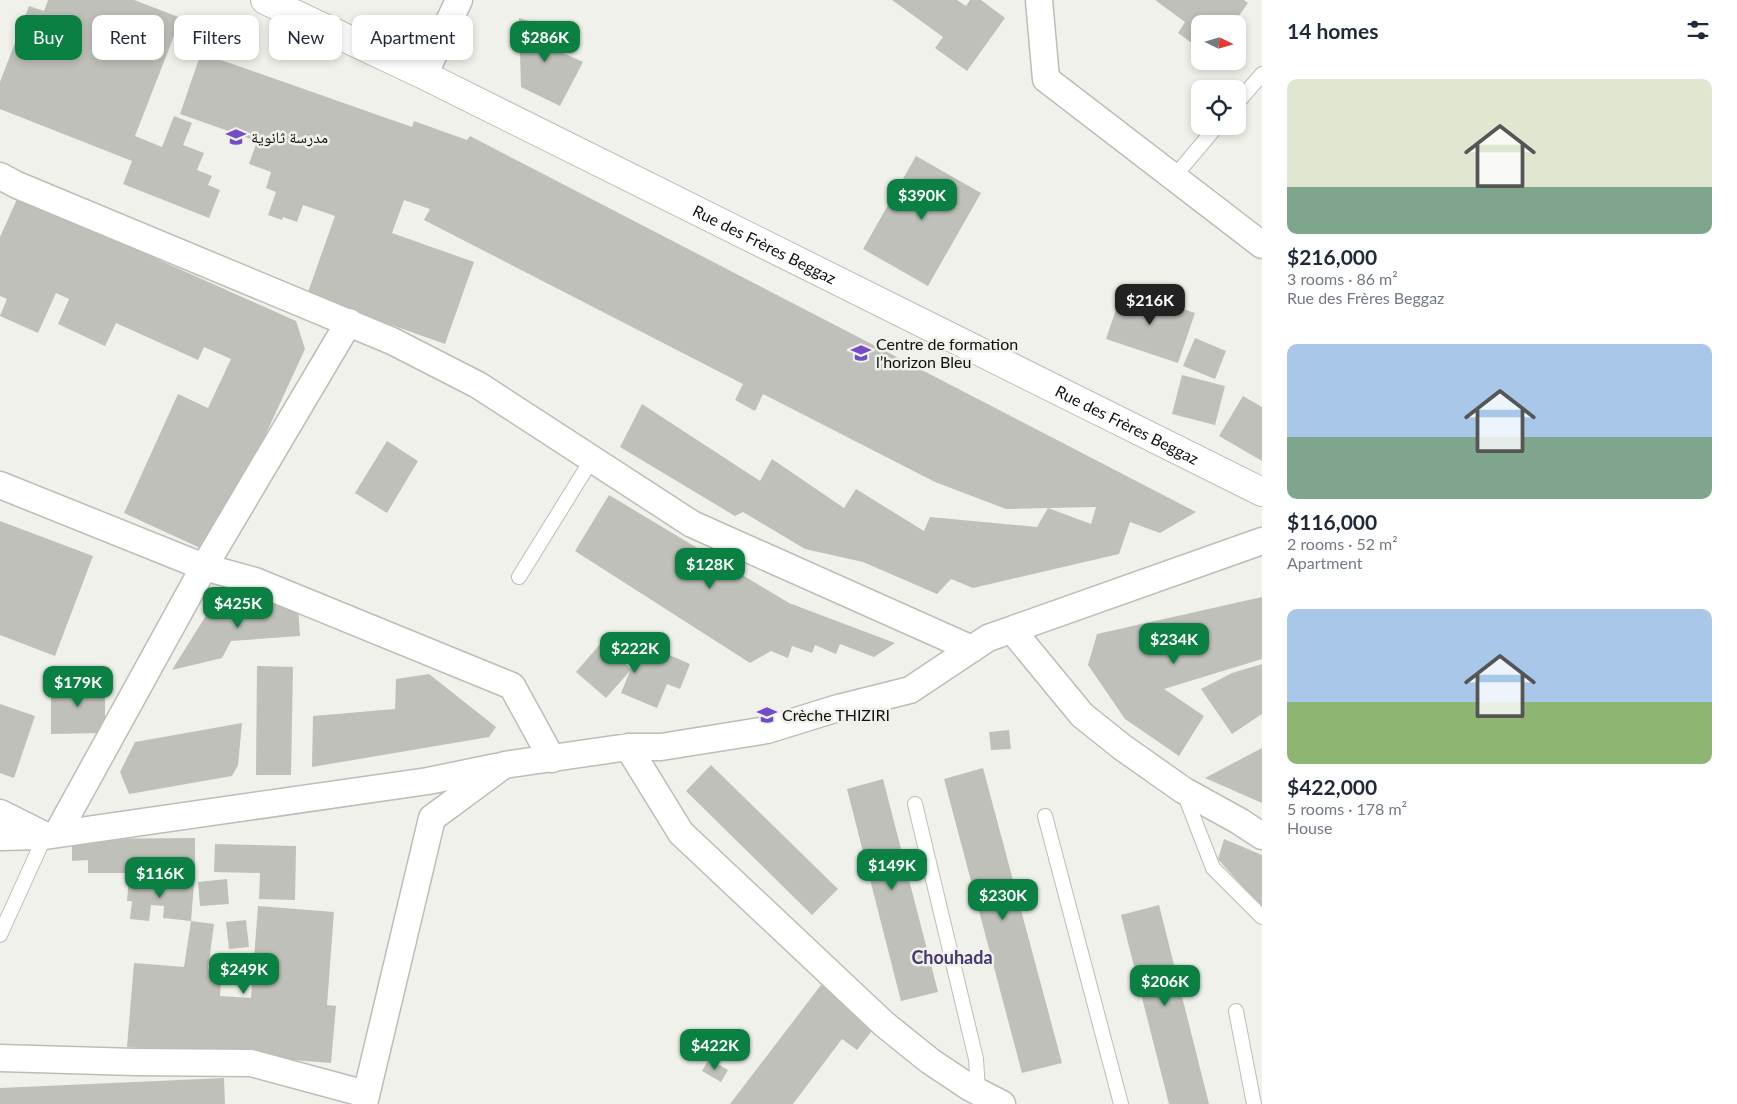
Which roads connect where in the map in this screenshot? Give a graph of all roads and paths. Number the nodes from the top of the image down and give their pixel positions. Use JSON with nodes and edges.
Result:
{"nodes":[{"id":1,"x":265,"y":0,"type":"edge"},
{"id":2,"x":459,"y":0,"type":"edge"},
{"id":3,"x":1039,"y":0,"type":"edge"},
{"id":4,"x":1262,"y":74,"type":"edge"},
{"id":5,"x":424,"y":75,"type":"junction"},
{"id":6,"x":1246,"y":93,"type":"edge"},
{"id":7,"x":1209,"y":135,"type":"edge"},
{"id":8,"x":0,"y":176,"type":"edge"},
{"id":9,"x":1174,"y":177,"type":"junction"},
{"id":10,"x":1262,"y":245,"type":"edge"},
{"id":11,"x":349,"y":322,"type":"junction"},
{"id":12,"x":592,"y":459,"type":"junction"},
{"id":13,"x":0,"y":485,"type":"edge"},
{"id":14,"x":1262,"y":492,"type":"edge"},
{"id":15,"x":1262,"y":541,"type":"edge"},
{"id":16,"x":204,"y":567,"type":"junction"},
{"id":17,"x":519,"y":577,"type":"dead end"},
{"id":18,"x":1012,"y":630,"type":"junction"},
{"id":19,"x":972,"y":649,"type":"junction"},
{"id":20,"x":628,"y":747,"type":"junction"},
{"id":21,"x":552,"y":759,"type":"junction"},
{"id":22,"x":504,"y":765,"type":"junction"},
{"id":23,"x":1183,"y":790,"type":"junction"},
{"id":24,"x":915,"y":804,"type":"dead end"},
{"id":25,"x":0,"y":813,"type":"edge"},
{"id":26,"x":1045,"y":816,"type":"dead end"},
{"id":27,"x":51,"y":835,"type":"junction"},
{"id":28,"x":1262,"y":836,"type":"edge"},
{"id":29,"x":0,"y":837,"type":"edge"},
{"id":30,"x":1262,"y":918,"type":"edge"},
{"id":31,"x":0,"y":935,"type":"edge"},
{"id":32,"x":1236,"y":1011,"type":"dead end"},
{"id":33,"x":0,"y":1058,"type":"edge"},
{"id":34,"x":978,"y":1091,"type":"junction"},
{"id":35,"x":365,"y":1099,"type":"edge"},
{"id":36,"x":1002,"y":1104,"type":"edge"},
{"id":37,"x":1121,"y":1104,"type":"edge"},
{"id":38,"x":1254,"y":1104,"type":"edge"}],
"edges":[{"from":1,"to":5,"type":"main road","name":"Rue des Frères Beggaz"},
{"from":2,"to":5,"type":"street"},
{"from":3,"to":9,"type":"street"},
{"from":4,"to":6,"type":"lane"},
{"from":5,"to":14,"type":"main road","name":"Rue des Frères Beggaz"},
{"from":7,"to":9,"type":"lane"},
{"from":8,"to":11,"type":"street"},
{"from":9,"to":10,"type":"street"},
{"from":11,"to":12,"type":"street"},
{"from":11,"to":16,"type":"street"},
{"from":12,"to":17,"type":"lane"},
{"from":12,"to":19,"type":"street"},
{"from":13,"to":16,"type":"street"},
{"from":15,"to":18,"type":"street"},
{"from":16,"to":21,"type":"street"},
{"from":16,"to":27,"type":"street"},
{"from":18,"to":19,"type":"street"},
{"from":18,"to":23,"type":"street"},
{"from":19,"to":20,"type":"street"},
{"from":20,"to":21,"type":"street"},
{"from":20,"to":34,"type":"street"},
{"from":21,"to":22,"type":"street"},
{"from":22,"to":27,"type":"street"},
{"from":22,"to":35,"type":"street"},
{"from":23,"to":28,"type":"street"},
{"from":23,"to":30,"type":"lane"},
{"from":24,"to":34,"type":"lane"},
{"from":25,"to":27,"type":"street"},
{"from":26,"to":37,"type":"lane"},
{"from":27,"to":29,"type":"street"},
{"from":27,"to":31,"type":"lane"},
{"from":32,"to":38,"type":"lane"},
{"from":33,"to":35,"type":"street"},
{"from":34,"to":36,"type":"street"}]}
